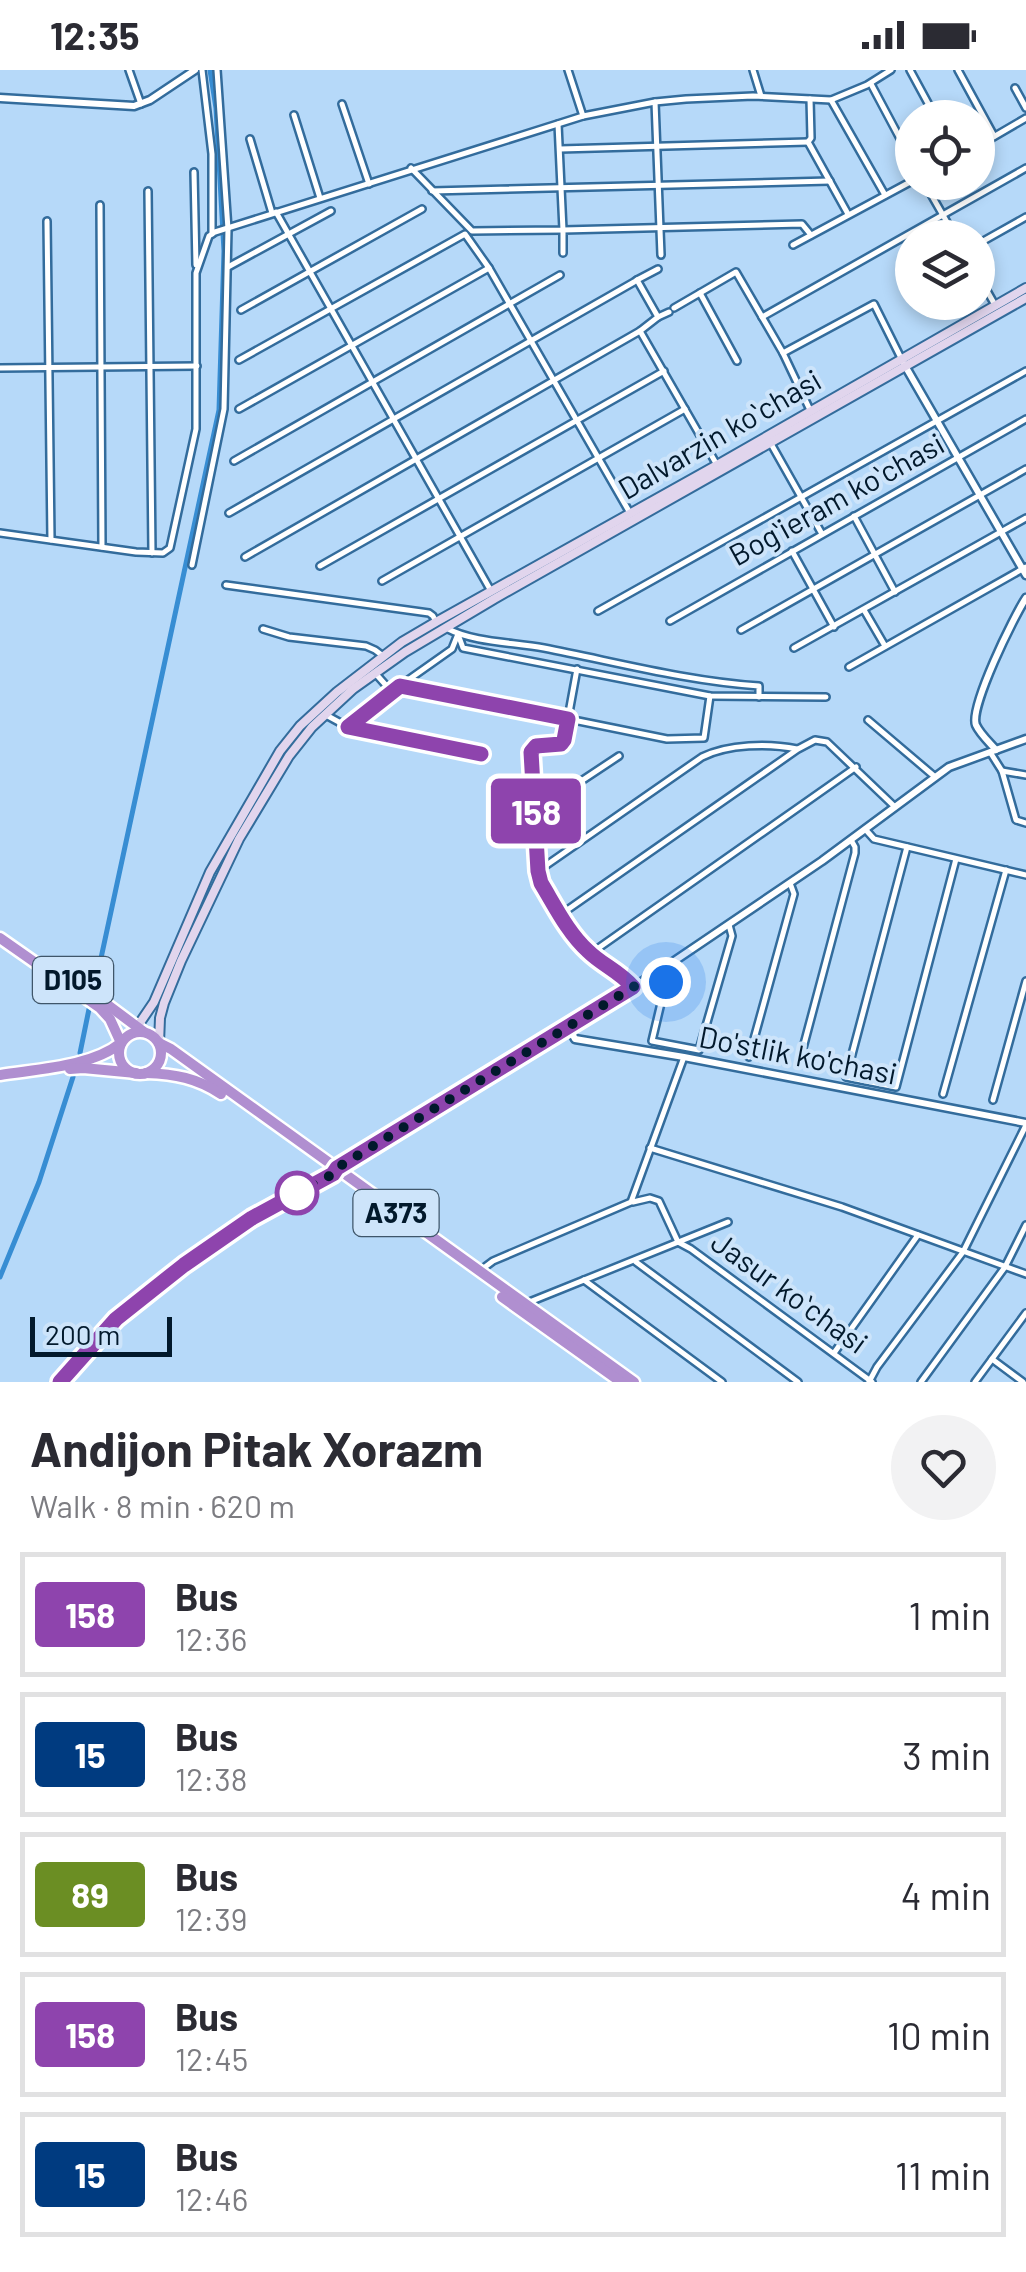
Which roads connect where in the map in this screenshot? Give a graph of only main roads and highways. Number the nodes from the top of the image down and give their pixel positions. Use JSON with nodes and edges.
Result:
{"nodes":[{"id":1,"x":1026,"y":288,"type":"edge"},
{"id":2,"x":1026,"y":298,"type":"edge"},
{"id":3,"x":957,"y":332,"type":"junction"},
{"id":4,"x":903,"y":362,"type":"junction"},
{"id":5,"x":707,"y":474,"type":"junction"},
{"id":6,"x":402,"y":648,"type":"junction"},
{"id":7,"x":323,"y":712,"type":"junction"},
{"id":8,"x":304,"y":729,"type":"junction"},
{"id":9,"x":0,"y":930,"type":"edge"},
{"id":10,"x":0,"y":938,"type":"edge"},
{"id":11,"x":112,"y":1024,"type":"junction"},
{"id":12,"x":138,"y":1030,"type":"junction"},
{"id":13,"x":159,"y":1043,"type":"junction"},
{"id":14,"x":121,"y":1044,"type":"junction"},
{"id":15,"x":101,"y":1055,"type":"junction"},
{"id":16,"x":141,"y":1073,"type":"junction"},
{"id":17,"x":0,"y":1079,"type":"edge"},
{"id":18,"x":335,"y":1171,"type":"junction"},
{"id":19,"x":621,"y":1382,"type":"edge"},
{"id":20,"x":634,"y":1382,"type":"edge"}],
"edges":[{"from":1,"to":3,"type":"main road","name":"Dalvarzin koʻchasi"},
{"from":2,"to":3,"type":"main road","name":"Dalvarzin koʻchasi"},
{"from":3,"to":4,"type":"main road","name":"Dalvarzin koʻchasi"},
{"from":4,"to":5,"type":"main road","name":"Dalvarzin koʻchasi"},
{"from":4,"to":5,"type":"main road","name":"Dalvarzin koʻchasi"},
{"from":5,"to":6,"type":"main road","name":"Dalvarzin koʻchasi"},
{"from":5,"to":6,"type":"main road","name":"Dalvarzin koʻchasi"},
{"from":6,"to":7,"type":"main road"},
{"from":6,"to":7,"type":"main road"},
{"from":7,"to":8,"type":"main road"},
{"from":8,"to":12,"type":"main road"},
{"from":8,"to":13,"type":"main road"},
{"from":9,"to":12,"type":"highway","number":"D105"},
{"from":10,"to":11,"type":"highway","number":"D105"},
{"from":11,"to":14,"type":"highway","number":"D105"},
{"from":11,"to":15,"type":"highway"},
{"from":12,"to":13,"type":"highway","number":"A373"},
{"from":12,"to":14,"type":"highway","number":"A373"},
{"from":13,"to":16,"type":"highway"},
{"from":13,"to":18,"type":"highway","number":"A373"},
{"from":14,"to":15,"type":"highway","number":"A373"},
{"from":14,"to":16,"type":"highway"},
{"from":15,"to":17,"type":"highway","number":"A373"},
{"from":16,"to":17,"type":"highway","number":"A373"},
{"from":16,"to":18,"type":"highway","number":"A373"},
{"from":18,"to":19,"type":"highway","number":"A373"},
{"from":18,"to":20,"type":"highway","number":"A373"}]}
